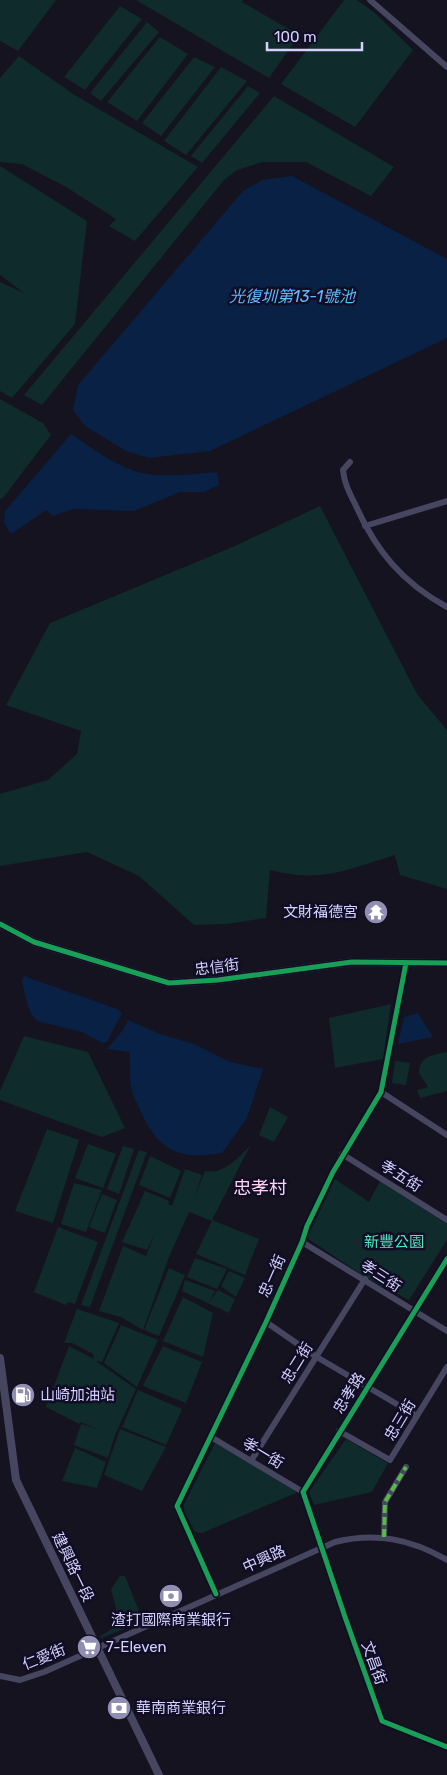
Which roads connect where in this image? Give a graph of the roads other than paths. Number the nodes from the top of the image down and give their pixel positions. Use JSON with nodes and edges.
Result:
{"nodes":[{"id":1,"x":370,"y":0,"type":"edge"},
{"id":2,"x":447,"y":67,"type":"edge"},
{"id":3,"x":350,"y":462,"type":"dead end"},
{"id":4,"x":447,"y":501,"type":"edge"},
{"id":5,"x":365,"y":526,"type":"junction"},
{"id":6,"x":447,"y":606,"type":"edge"},
{"id":7,"x":0,"y":924,"type":"edge"},
{"id":8,"x":406,"y":963,"type":"junction"},
{"id":9,"x":447,"y":964,"type":"edge"},
{"id":10,"x":381,"y":1092,"type":"junction"},
{"id":11,"x":447,"y":1135,"type":"edge"},
{"id":12,"x":342,"y":1154,"type":"junction"},
{"id":13,"x":447,"y":1220,"type":"edge"},
{"id":14,"x":302,"y":1242,"type":"junction"},
{"id":15,"x":447,"y":1259,"type":"edge"},
{"id":16,"x":365,"y":1280,"type":"junction"},
{"id":17,"x":415,"y":1312,"type":"junction"},
{"id":18,"x":266,"y":1322,"type":"junction"},
{"id":19,"x":447,"y":1331,"type":"edge"},
{"id":20,"x":315,"y":1356,"type":"junction"},
{"id":21,"x":0,"y":1358,"type":"edge"},
{"id":22,"x":447,"y":1368,"type":"edge"},
{"id":23,"x":367,"y":1386,"type":"junction"},
{"id":24,"x":2,"y":1401,"type":"edge"},
{"id":25,"x":417,"y":1416,"type":"junction"},
{"id":26,"x":339,"y":1431,"type":"junction"},
{"id":27,"x":210,"y":1437,"type":"junction"},
{"id":28,"x":251,"y":1461,"type":"junction"},
{"id":29,"x":406,"y":1467,"type":"dead end"},
{"id":30,"x":304,"y":1492,"type":"junction"},
{"id":31,"x":384,"y":1537,"type":"junction"},
{"id":32,"x":322,"y":1546,"type":"junction"},
{"id":33,"x":447,"y":1560,"type":"edge"},
{"id":34,"x":216,"y":1594,"type":"junction"},
{"id":35,"x":96,"y":1648,"type":"junction"},
{"id":36,"x":0,"y":1676,"type":"edge"},
{"id":37,"x":447,"y":1747,"type":"edge"},
{"id":38,"x":159,"y":1775,"type":"edge"}],
"edges":[{"from":1,"to":2,"type":"street"},
{"from":3,"to":5,"type":"street"},
{"from":4,"to":5,"type":"street"},
{"from":5,"to":6,"type":"street"},
{"from":7,"to":8,"type":"street","name":"忠信街"},
{"from":8,"to":9,"type":"street","name":"忠信街"},
{"from":8,"to":10,"type":"street","name":"忠一街"},
{"from":10,"to":11,"type":"street"},
{"from":10,"to":12,"type":"street","name":"忠一街"},
{"from":12,"to":13,"type":"street","name":"孝五街"},
{"from":12,"to":14,"type":"street","name":"忠一街"},
{"from":14,"to":16,"type":"street","name":"孝三街"},
{"from":14,"to":18,"type":"street","name":"忠一街"},
{"from":15,"to":17,"type":"street","name":"忠孝路"},
{"from":16,"to":17,"type":"street","name":"孝三街"},
{"from":16,"to":20,"type":"street","name":"忠二街"},
{"from":17,"to":19,"type":"street","name":"孝三街"},
{"from":17,"to":23,"type":"street","name":"忠孝路"},
{"from":18,"to":20,"type":"street"},
{"from":18,"to":27,"type":"street","name":"忠一街"},
{"from":20,"to":23,"type":"street"},
{"from":20,"to":28,"type":"street","name":"忠二街"},
{"from":21,"to":24,"type":"street","name":"建興路一段"},
{"from":22,"to":25,"type":"street","name":"忠三街"},
{"from":23,"to":25,"type":"street"},
{"from":23,"to":26,"type":"street","name":"忠孝路"},
{"from":24,"to":35,"type":"street","name":"建興路一段"},
{"from":25,"to":26,"type":"street","name":"忠三街"},
{"from":26,"to":30,"type":"street","name":"忠孝路"},
{"from":27,"to":28,"type":"street","name":"孝一街"},
{"from":27,"to":34,"type":"street","name":"忠一街"},
{"from":28,"to":30,"type":"street","name":"孝一街"},
{"from":29,"to":31,"type":"street"},
{"from":30,"to":32,"type":"street"},
{"from":31,"to":32,"type":"street","name":"中興路"},
{"from":31,"to":33,"type":"street","name":"中興路"},
{"from":32,"to":34,"type":"street","name":"中興路"},
{"from":32,"to":37,"type":"street","name":"文昌街"},
{"from":34,"to":35,"type":"street","name":"中興路"},
{"from":35,"to":36,"type":"street","name":"仁愛街"},
{"from":35,"to":38,"type":"street","name":"建興路一段"}]}
